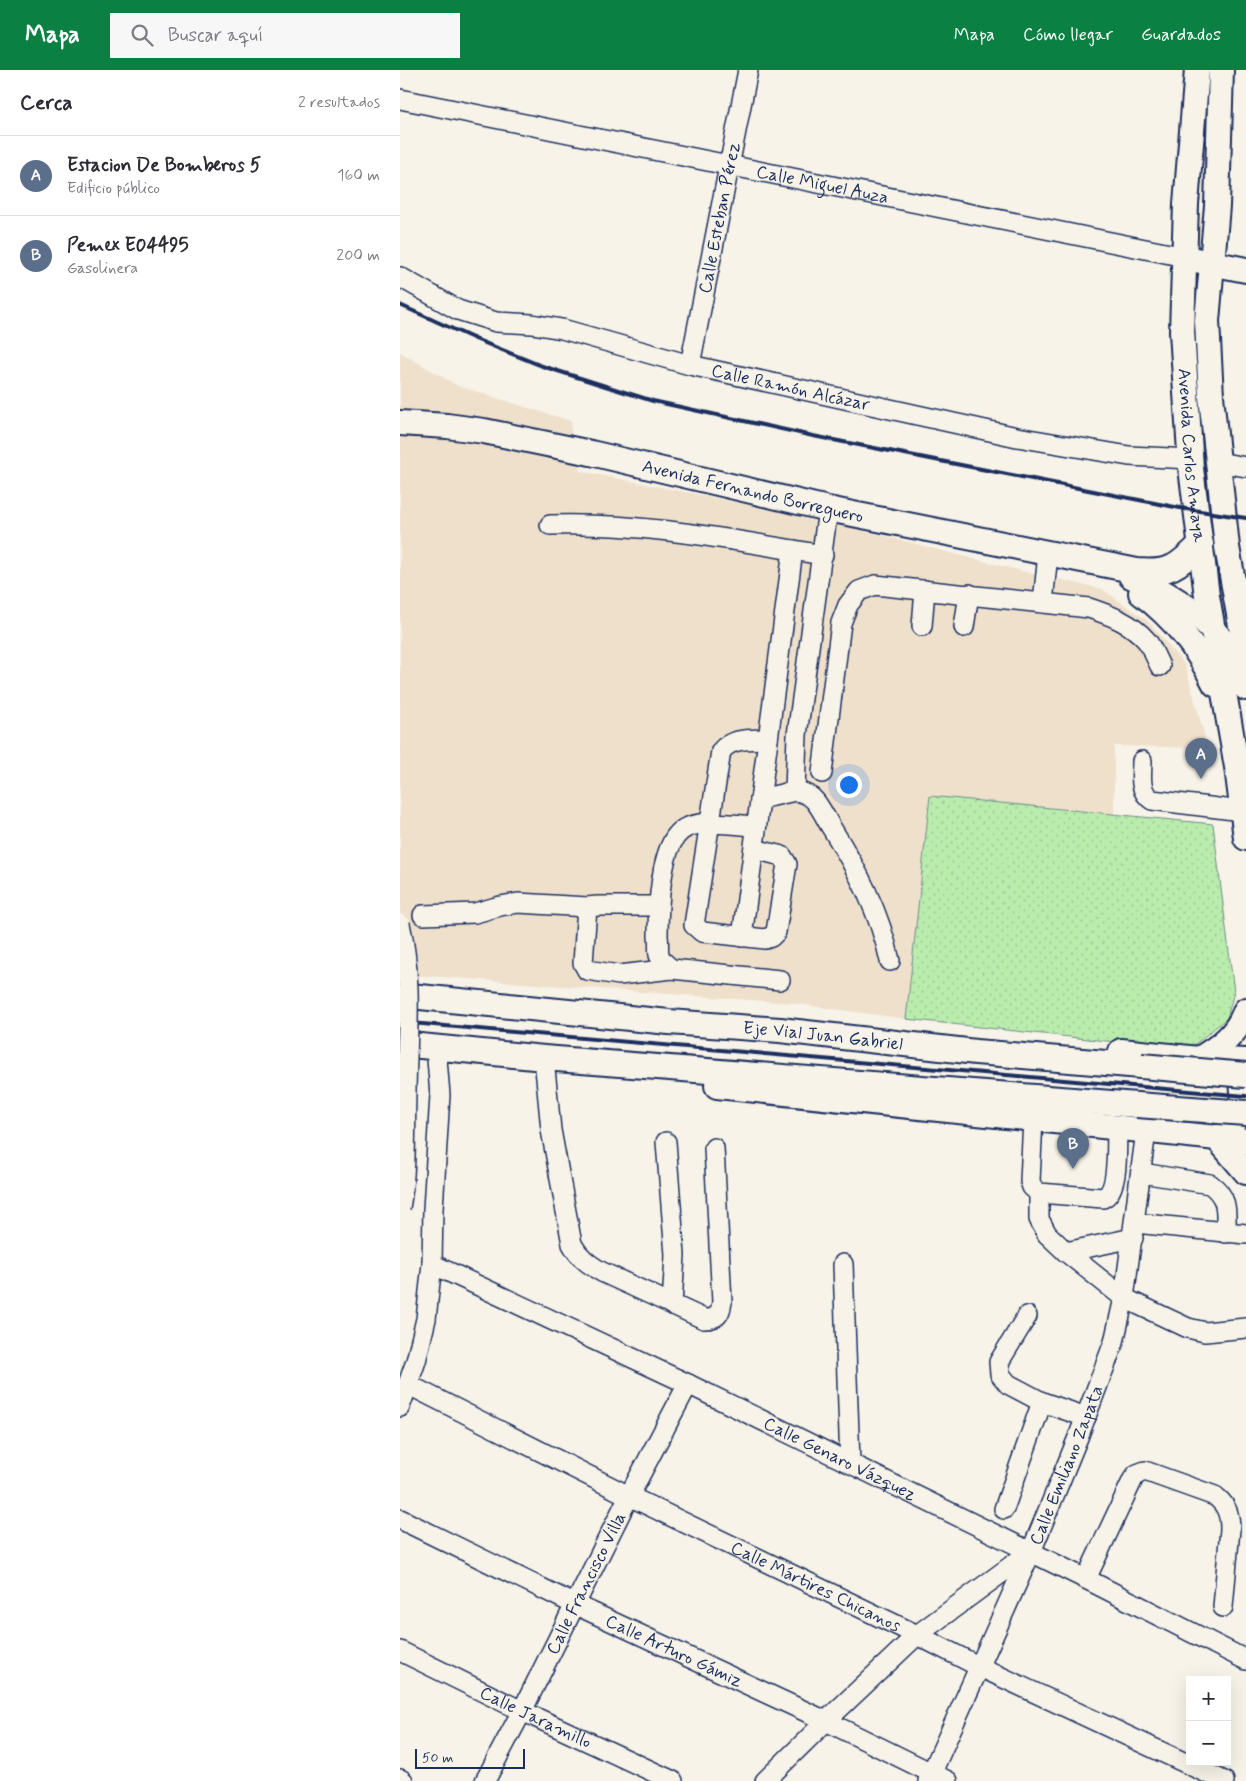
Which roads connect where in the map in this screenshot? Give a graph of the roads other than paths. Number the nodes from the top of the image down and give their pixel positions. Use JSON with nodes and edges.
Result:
{"nodes":[{"id":1,"x":748,"y":70,"type":"edge"},
{"id":2,"x":1197,"y":70,"type":"edge"},
{"id":3,"x":1221,"y":70,"type":"edge"},
{"id":4,"x":400,"y":99,"type":"edge"},
{"id":5,"x":729,"y":165,"type":"junction"},
{"id":6,"x":1185,"y":257,"type":"junction"},
{"id":7,"x":1211,"y":263,"type":"junction"},
{"id":8,"x":1246,"y":270,"type":"edge"},
{"id":9,"x":400,"y":277,"type":"edge"},
{"id":10,"x":690,"y":365,"type":"junction"},
{"id":11,"x":400,"y":423,"type":"edge"},
{"id":12,"x":1191,"y":459,"type":"junction"},
{"id":13,"x":1218,"y":462,"type":"junction"},
{"id":14,"x":1246,"y":467,"type":"edge"},
{"id":15,"x":828,"y":509,"type":"junction"},
{"id":16,"x":550,"y":525,"type":"dead end"},
{"id":17,"x":1201,"y":544,"type":"junction"},
{"id":18,"x":794,"y":550,"type":"junction"},
{"id":19,"x":1048,"y":554,"type":"junction"},
{"id":20,"x":823,"y":555,"type":"junction"},
{"id":21,"x":1106,"y":566,"type":"junction"},
{"id":22,"x":925,"y":590,"type":"junction"},
{"id":23,"x":969,"y":594,"type":"junction"},
{"id":24,"x":1043,"y":602,"type":"junction"},
{"id":25,"x":922,"y":626,"type":"dead end"},
{"id":26,"x":964,"y":627,"type":"dead end"},
{"id":27,"x":1212,"y":628,"type":"junction"},
{"id":28,"x":1246,"y":654,"type":"edge"},
{"id":29,"x":1160,"y":666,"type":"dead end"},
{"id":30,"x":1246,"y":688,"type":"edge"},
{"id":31,"x":1224,"y":698,"type":"junction"},
{"id":32,"x":768,"y":739,"type":"junction"},
{"id":33,"x":1142,"y":761,"type":"dead end"},
{"id":34,"x":1241,"y":767,"type":"edge"},
{"id":35,"x":822,"y":773,"type":"dead end"},
{"id":36,"x":795,"y":791,"type":"junction"},
{"id":37,"x":760,"y":799,"type":"junction"},
{"id":38,"x":1242,"y":811,"type":"junction"},
{"id":39,"x":710,"y":824,"type":"junction"},
{"id":40,"x":756,"y":826,"type":"junction"},
{"id":41,"x":1246,"y":838,"type":"edge"},
{"id":42,"x":754,"y":849,"type":"junction"},
{"id":43,"x":658,"y":906,"type":"junction"},
{"id":44,"x":587,"y":907,"type":"junction"},
{"id":45,"x":423,"y":915,"type":"dead end"},
{"id":46,"x":400,"y":924,"type":"edge"},
{"id":47,"x":742,"y":937,"type":"junction"},
{"id":48,"x":890,"y":961,"type":"dead end"},
{"id":49,"x":672,"y":969,"type":"junction"},
{"id":50,"x":780,"y":980,"type":"dead end"},
{"id":51,"x":400,"y":995,"type":"edge"},
{"id":52,"x":1246,"y":1010,"type":"edge"},
{"id":53,"x":668,"y":1022,"type":"junction"},
{"id":54,"x":400,"y":1044,"type":"edge"},
{"id":55,"x":436,"y":1047,"type":"junction"},
{"id":56,"x":544,"y":1058,"type":"junction"},
{"id":57,"x":1199,"y":1059,"type":"junction"},
{"id":58,"x":605,"y":1062,"type":"junction"},
{"id":59,"x":1243,"y":1066,"type":"edge"},
{"id":60,"x":1246,"y":1113,"type":"edge"},
{"id":61,"x":1033,"y":1119,"type":"junction"},
{"id":62,"x":1117,"y":1128,"type":"junction"},
{"id":63,"x":1146,"y":1131,"type":"junction"},
{"id":64,"x":1219,"y":1138,"type":"junction"},
{"id":65,"x":1246,"y":1141,"type":"edge"},
{"id":66,"x":666,"y":1142,"type":"dead end"},
{"id":67,"x":714,"y":1148,"type":"dead end"},
{"id":68,"x":1116,"y":1153,"type":"junction"},
{"id":69,"x":1143,"y":1165,"type":"junction"},
{"id":70,"x":1246,"y":1172,"type":"edge"},
{"id":71,"x":1039,"y":1193,"type":"junction"},
{"id":72,"x":400,"y":1208,"type":"edge"},
{"id":73,"x":1134,"y":1230,"type":"junction"},
{"id":74,"x":1226,"y":1233,"type":"junction"},
{"id":75,"x":1246,"y":1234,"type":"edge"},
{"id":76,"x":1066,"y":1252,"type":"junction"},
{"id":77,"x":432,"y":1264,"type":"junction"},
{"id":78,"x":843,"y":1264,"type":"dead end"},
{"id":79,"x":1124,"y":1298,"type":"junction"},
{"id":80,"x":672,"y":1305,"type":"junction"},
{"id":81,"x":1027,"y":1316,"type":"dead end"},
{"id":82,"x":1246,"y":1328,"type":"edge"},
{"id":83,"x":688,"y":1384,"type":"junction"},
{"id":84,"x":409,"y":1385,"type":"junction"},
{"id":85,"x":1042,"y":1402,"type":"junction"},
{"id":86,"x":400,"y":1407,"type":"edge"},
{"id":87,"x":1086,"y":1417,"type":"junction"},
{"id":88,"x":850,"y":1463,"type":"junction"},
{"id":89,"x":629,"y":1496,"type":"junction"},
{"id":90,"x":1004,"y":1508,"type":"dead end"},
{"id":91,"x":400,"y":1519,"type":"edge"},
{"id":92,"x":1030,"y":1552,"type":"junction"},
{"id":93,"x":1086,"y":1579,"type":"junction"},
{"id":94,"x":574,"y":1604,"type":"junction"},
{"id":95,"x":1223,"y":1607,"type":"dead end"},
{"id":96,"x":917,"y":1635,"type":"junction"},
{"id":97,"x":400,"y":1651,"type":"edge"},
{"id":98,"x":1246,"y":1660,"type":"edge"},
{"id":99,"x":980,"y":1667,"type":"junction"},
{"id":100,"x":522,"y":1711,"type":"junction"},
{"id":101,"x":826,"y":1721,"type":"junction"},
{"id":102,"x":930,"y":1777,"type":"edge"},
{"id":103,"x":400,"y":1779,"type":"edge"},
{"id":104,"x":403,"y":1781,"type":"edge"},
{"id":105,"x":485,"y":1781,"type":"edge"},
{"id":106,"x":673,"y":1781,"type":"edge"},
{"id":107,"x":765,"y":1781,"type":"edge"},
{"id":108,"x":948,"y":1781,"type":"edge"},
{"id":109,"x":1224,"y":1781,"type":"edge"}],
"edges":[{"from":1,"to":5,"type":"street","name":"Calle Esteban Pérez"},
{"from":2,"to":6,"type":"main road","name":"Avenida Carlos Amaya"},
{"from":3,"to":7,"type":"main road","name":"Avenida Carlos Amaya"},
{"from":4,"to":5,"type":"street","name":"Calle Miguel Auza"},
{"from":5,"to":6,"type":"street","name":"Calle Miguel Auza"},
{"from":5,"to":10,"type":"street","name":"Calle Esteban Pérez"},
{"from":6,"to":7,"type":"main road","name":"Calle Miguel Auza"},
{"from":6,"to":12,"type":"main road","name":"Avenida Carlos Amaya"},
{"from":7,"to":8,"type":"main road","name":"Calle Miguel Auza"},
{"from":7,"to":13,"type":"main road","name":"Avenida Carlos Amaya"},
{"from":9,"to":10,"type":"street","name":"Calle Ramón Alcázar"},
{"from":10,"to":12,"type":"street","name":"Calle Ramón Alcázar"},
{"from":11,"to":15,"type":"main road","name":"Avenida Fernando Borreguero"},
{"from":12,"to":17,"type":"main road","name":"Avenida Carlos Amaya"},
{"from":13,"to":14,"type":"street"},
{"from":13,"to":28,"type":"main road","name":"Avenida Carlos Amaya"},
{"from":15,"to":19,"type":"main road","name":"Avenida Fernando Borreguero"},
{"from":15,"to":20,"type":"street"},
{"from":16,"to":18,"type":"street"},
{"from":17,"to":21,"type":"main road"},
{"from":17,"to":27,"type":"main road","name":"Avenida Carlos Amaya"},
{"from":18,"to":20,"type":"street"},
{"from":18,"to":32,"type":"street"},
{"from":19,"to":21,"type":"main road","name":"Avenida Fernando Borreguero"},
{"from":19,"to":24,"type":"street"},
{"from":20,"to":36,"type":"street"},
{"from":21,"to":27,"type":"main road"},
{"from":21,"to":31,"type":"main road"},
{"from":22,"to":23,"type":"street"},
{"from":22,"to":25,"type":"street"},
{"from":22,"to":35,"type":"street"},
{"from":23,"to":24,"type":"street"},
{"from":23,"to":26,"type":"street"},
{"from":24,"to":29,"type":"street"},
{"from":27,"to":30,"type":"main road"},
{"from":27,"to":31,"type":"main road","name":"Avenida Carlos Amaya"},
{"from":31,"to":34,"type":"main road","name":"Avenida Carlos Amaya"},
{"from":32,"to":37,"type":"street"},
{"from":32,"to":39,"type":"street"},
{"from":33,"to":38,"type":"street"},
{"from":34,"to":38,"type":"main road","name":"Avenida Carlos Amaya"},
{"from":36,"to":37,"type":"street"},
{"from":36,"to":48,"type":"street"},
{"from":37,"to":40,"type":"street"},
{"from":38,"to":41,"type":"main road","name":"Avenida Carlos Amaya"},
{"from":39,"to":40,"type":"street"},
{"from":39,"to":43,"type":"street"},
{"from":39,"to":47,"type":"street"},
{"from":40,"to":42,"type":"street"},
{"from":42,"to":47,"type":"street"},
{"from":42,"to":47,"type":"street"},
{"from":43,"to":44,"type":"street"},
{"from":43,"to":49,"type":"street"},
{"from":44,"to":45,"type":"street"},
{"from":44,"to":49,"type":"street"},
{"from":46,"to":72,"type":"street","bridge":true},
{"from":49,"to":50,"type":"street"},
{"from":51,"to":53,"type":"main road","name":"Eje Vial Juan Gabriel"},
{"from":52,"to":57,"type":"main road"},
{"from":53,"to":57,"type":"main road"},
{"from":53,"to":59,"type":"main road","name":"Eje Vial Juan Gabriel","bridge":true},
{"from":54,"to":55,"type":"main road"},
{"from":55,"to":56,"type":"main road"},
{"from":55,"to":77,"type":"street"},
{"from":56,"to":58,"type":"main road"},
{"from":56,"to":80,"type":"street"},
{"from":57,"to":59,"type":"main road"},
{"from":58,"to":60,"type":"main road","bridge":true},
{"from":58,"to":61,"type":"main road"},
{"from":59,"to":64,"type":"main road"},
{"from":61,"to":62,"type":"main road"},
{"from":61,"to":71,"type":"street"},
{"from":62,"to":63,"type":"main road"},
{"from":62,"to":68,"type":"street"},
{"from":63,"to":64,"type":"main road"},
{"from":63,"to":69,"type":"street","name":"Calle Emiliano Zapata"},
{"from":64,"to":65,"type":"main road"},
{"from":64,"to":70,"type":"main road"},
{"from":66,"to":80,"type":"street"},
{"from":67,"to":80,"type":"street"},
{"from":68,"to":69,"type":"street"},
{"from":68,"to":71,"type":"street"},
{"from":69,"to":73,"type":"street","name":"Calle Emiliano Zapata"},
{"from":69,"to":74,"type":"street"},
{"from":71,"to":76,"type":"street"},
{"from":73,"to":74,"type":"street"},
{"from":73,"to":76,"type":"street"},
{"from":73,"to":79,"type":"street","name":"Calle Emiliano Zapata"},
{"from":74,"to":75,"type":"street"},
{"from":76,"to":79,"type":"street"},
{"from":77,"to":83,"type":"street","name":"Calle Genaro Vázquez"},
{"from":77,"to":84,"type":"street"},
{"from":78,"to":88,"type":"street"},
{"from":79,"to":82,"type":"street"},
{"from":79,"to":87,"type":"street","name":"Calle Emiliano Zapata"},
{"from":81,"to":85,"type":"street"},
{"from":83,"to":88,"type":"street","name":"Calle Genaro Vázquez"},
{"from":83,"to":89,"type":"street","name":"Calle Francisco Villa"},
{"from":84,"to":86,"type":"street"},
{"from":84,"to":89,"type":"street","name":"Calle Mártires Chicanos"},
{"from":85,"to":87,"type":"street"},
{"from":85,"to":90,"type":"street"},
{"from":87,"to":92,"type":"street","name":"Calle Emiliano Zapata"},
{"from":88,"to":92,"type":"street","name":"Calle Genaro Vázquez"},
{"from":89,"to":94,"type":"street","name":"Calle Francisco Villa"},
{"from":89,"to":96,"type":"street","name":"Calle Mártires Chicanos"},
{"from":91,"to":94,"type":"street","name":"Calle Arturo Gámiz"},
{"from":92,"to":93,"type":"street","name":"Calle Genaro Vázquez"},
{"from":92,"to":96,"type":"street"},
{"from":92,"to":99,"type":"street","name":"Calle Emiliano Zapata"},
{"from":93,"to":95,"type":"street"},
{"from":93,"to":98,"type":"street","name":"Calle Genaro Vázquez"},
{"from":94,"to":100,"type":"street","name":"Calle Francisco Villa"},
{"from":94,"to":101,"type":"street","name":"Calle Arturo Gámiz"},
{"from":96,"to":99,"type":"street","name":"Calle Mártires Chicanos"},
{"from":96,"to":101,"type":"street"},
{"from":97,"to":100,"type":"street","name":"Calle Jaramillo"},
{"from":99,"to":102,"type":"street","name":"Calle Emiliano Zapata"},
{"from":99,"to":109,"type":"street","name":"Calle Mártires Chicanos"},
{"from":100,"to":105,"type":"street","name":"Calle Francisco Villa"},
{"from":100,"to":106,"type":"street","name":"Calle Jaramillo"},
{"from":101,"to":102,"type":"street","name":"Calle Arturo Gámiz"},
{"from":101,"to":107,"type":"street"},
{"from":102,"to":108,"type":"street","name":"Calle Arturo Gámiz"},
{"from":103,"to":104,"type":"street"}]}
